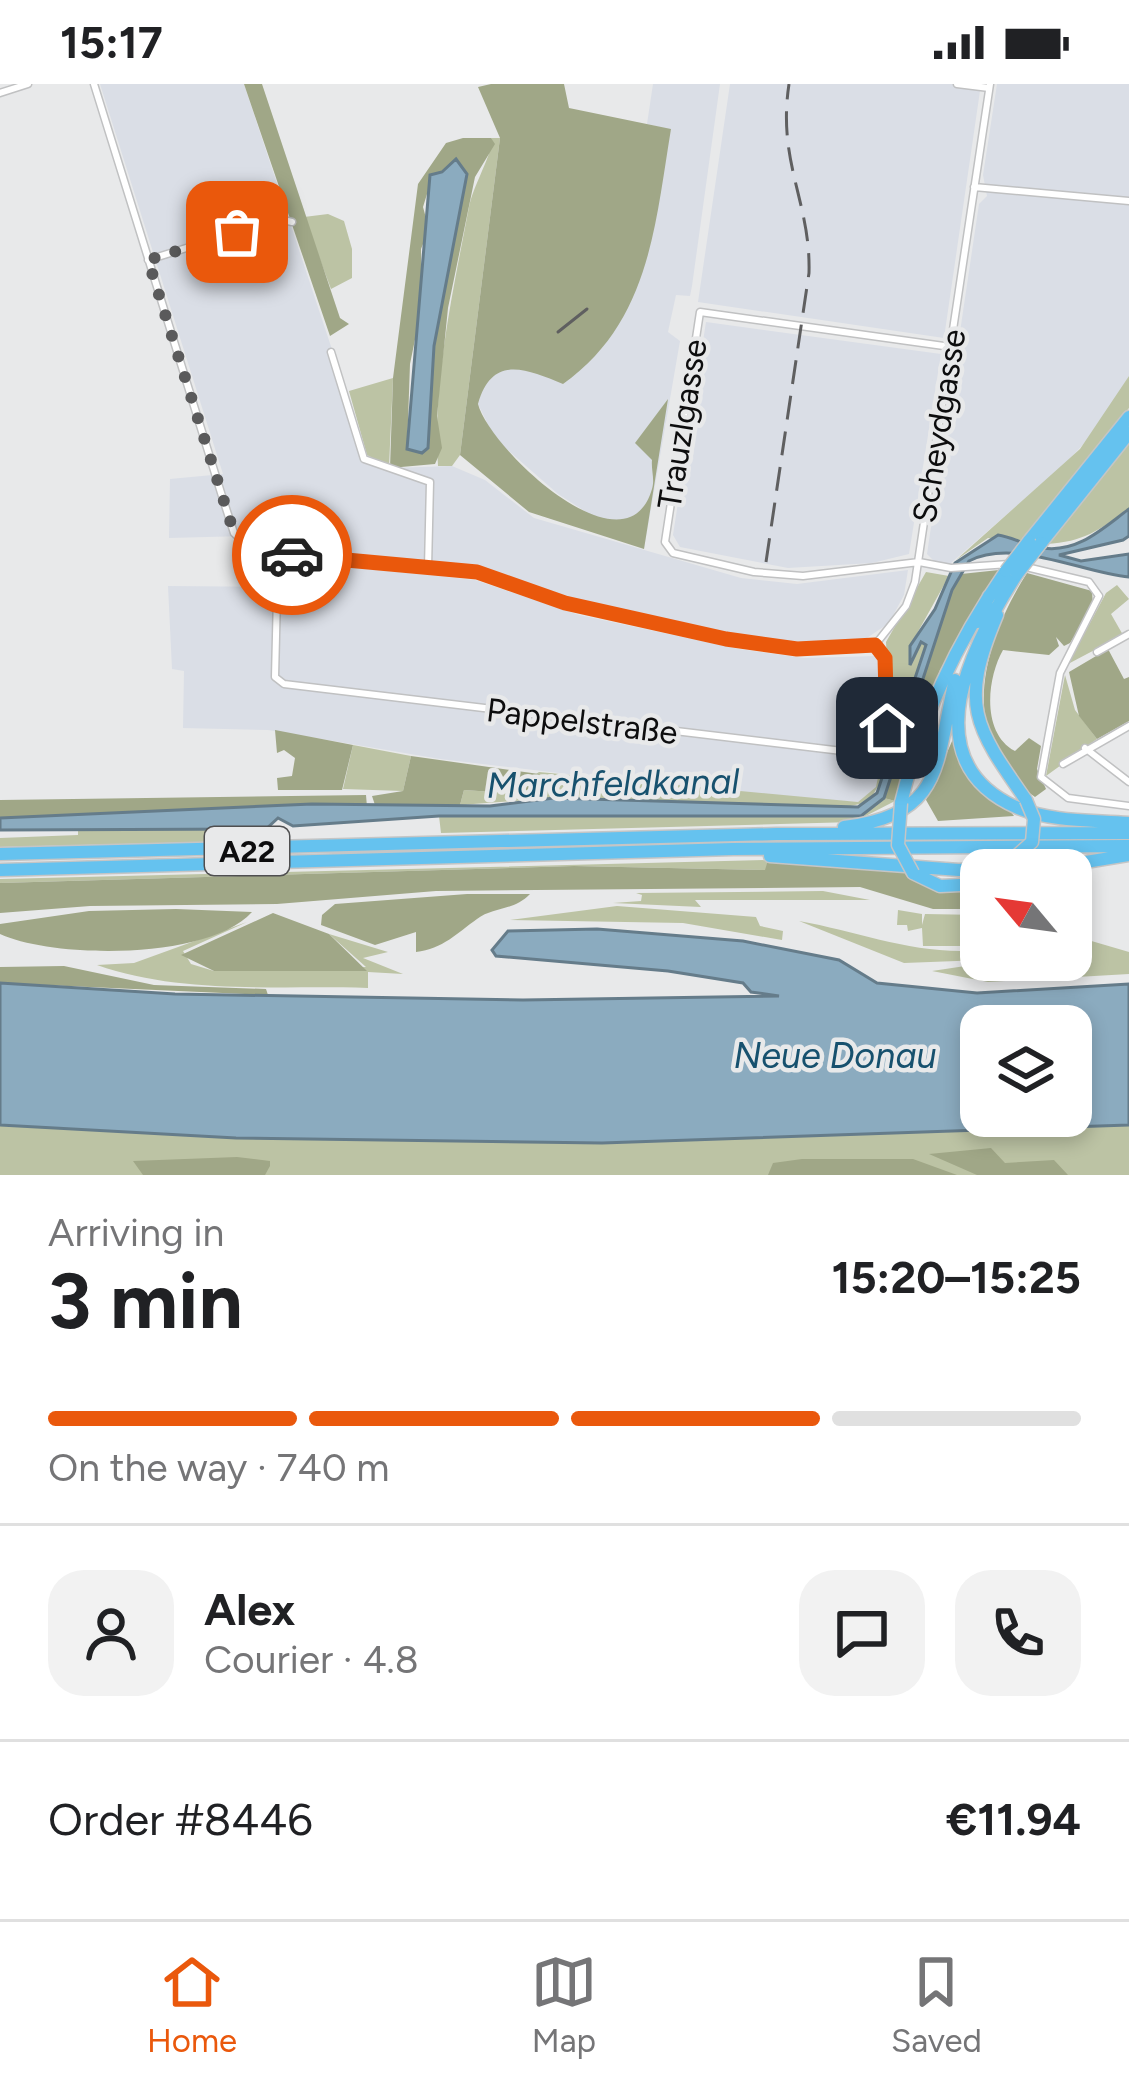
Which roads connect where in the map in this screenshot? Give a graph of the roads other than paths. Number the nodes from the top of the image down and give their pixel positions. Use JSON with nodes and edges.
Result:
{"nodes":[{"id":1,"x":28,"y":84,"type":"edge"},
{"id":2,"x":94,"y":84,"type":"edge"},
{"id":3,"x":957,"y":84,"type":"edge"},
{"id":4,"x":990,"y":86,"type":"edge"},
{"id":5,"x":0,"y":93,"type":"edge"},
{"id":6,"x":974,"y":187,"type":"junction"},
{"id":7,"x":1129,"y":201,"type":"edge"},
{"id":8,"x":292,"y":222,"type":"dead end"},
{"id":9,"x":148,"y":260,"type":"junction"},
{"id":10,"x":951,"y":347,"type":"junction"},
{"id":11,"x":331,"y":352,"type":"dead end"},
{"id":12,"x":1129,"y":417,"type":"edge"},
{"id":13,"x":1129,"y":433,"type":"edge"},
{"id":14,"x":1035,"y":542,"type":"junction"},
{"id":15,"x":278,"y":554,"type":"junction"},
{"id":16,"x":919,"y":562,"type":"junction"},
{"id":17,"x":428,"y":568,"type":"junction"},
{"id":18,"x":1012,"y":573,"type":"junction"},
{"id":19,"x":1009,"y":587,"type":"junction"},
{"id":20,"x":989,"y":596,"type":"junction"},
{"id":21,"x":1129,"y":634,"type":"edge"},
{"id":22,"x":875,"y":645,"type":"junction"},
{"id":23,"x":1097,"y":652,"type":"dead end"},
{"id":24,"x":1129,"y":726,"type":"edge"},
{"id":25,"x":1085,"y":748,"type":"junction"},
{"id":26,"x":1064,"y":764,"type":"dead end"},
{"id":27,"x":1129,"y":782,"type":"edge"},
{"id":28,"x":1129,"y":806,"type":"edge"},
{"id":29,"x":1129,"y":823,"type":"edge"},
{"id":30,"x":1129,"y":833,"type":"edge"},
{"id":31,"x":794,"y":834,"type":"junction"},
{"id":32,"x":734,"y":849,"type":"junction"},
{"id":33,"x":1129,"y":850,"type":"edge"},
{"id":34,"x":0,"y":854,"type":"edge"},
{"id":35,"x":1092,"y":858,"type":"edge"},
{"id":36,"x":0,"y":870,"type":"edge"},
{"id":37,"x":960,"y":885,"type":"edge"}],
"edges":[{"from":1,"to":5,"type":"street"},
{"from":2,"to":9,"type":"street"},
{"from":3,"to":4,"type":"street"},
{"from":4,"to":6,"type":"street","name":"Scheydgasse"},
{"from":6,"to":7,"type":"street"},
{"from":6,"to":10,"type":"street","name":"Scheydgasse"},
{"from":8,"to":9,"type":"street"},
{"from":9,"to":15,"type":"street"},
{"from":10,"to":16,"type":"street","name":"Scheydgasse"},
{"from":10,"to":16,"type":"street","name":"Trauzlgasse"},
{"from":11,"to":17,"type":"street"},
{"from":12,"to":14,"type":"highway"},
{"from":13,"to":14,"type":"highway"},
{"from":14,"to":18,"type":"highway","bridge":true},
{"from":15,"to":17,"type":"street"},
{"from":15,"to":22,"type":"street","name":"Pappelstraße"},
{"from":16,"to":22,"type":"street","name":"Scheydgasse"},
{"from":16,"to":28,"type":"street"},
{"from":17,"to":22,"type":"street"},
{"from":18,"to":19,"type":"highway"},
{"from":18,"to":20,"type":"highway"},
{"from":19,"to":29,"type":"highway"},
{"from":19,"to":32,"type":"highway","bridge":true},
{"from":20,"to":31,"type":"highway"},
{"from":20,"to":37,"type":"highway","bridge":true},
{"from":21,"to":23,"type":"street"},
{"from":24,"to":25,"type":"street"},
{"from":25,"to":26,"type":"street"},
{"from":25,"to":27,"type":"street"},
{"from":30,"to":31,"type":"highway","number":"A22"},
{"from":31,"to":34,"type":"highway","number":"A22"},
{"from":32,"to":33,"type":"highway","number":"A22"},
{"from":32,"to":36,"type":"highway","number":"A22"},
{"from":33,"to":35,"type":"highway"}]}
